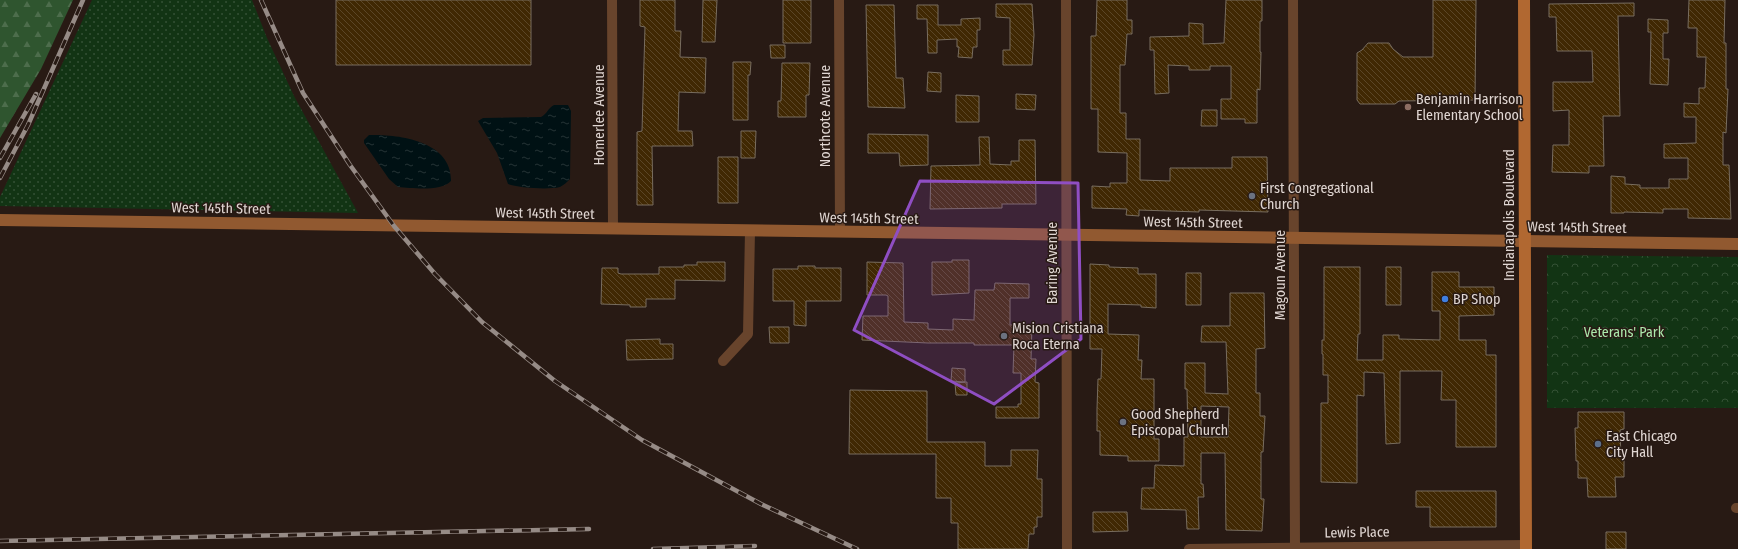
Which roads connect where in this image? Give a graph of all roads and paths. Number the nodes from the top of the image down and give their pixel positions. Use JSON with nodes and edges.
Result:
{"nodes":[{"id":1,"x":612,"y":0,"type":"edge"},
{"id":2,"x":839,"y":0,"type":"edge"},
{"id":3,"x":1066,"y":0,"type":"edge"},
{"id":4,"x":1294,"y":0,"type":"edge"},
{"id":5,"x":1524,"y":0,"type":"edge"},
{"id":6,"x":0,"y":220,"type":"edge"},
{"id":7,"x":613,"y":229,"type":"junction"},
{"id":8,"x":750,"y":231,"type":"junction"},
{"id":9,"x":840,"y":232,"type":"junction"},
{"id":10,"x":1066,"y":235,"type":"junction"},
{"id":11,"x":1294,"y":238,"type":"junction"},
{"id":12,"x":1524,"y":241,"type":"junction"},
{"id":13,"x":1738,"y":244,"type":"edge"},
{"id":14,"x":723,"y":361,"type":"dead end"},
{"id":15,"x":1526,"y":547,"type":"edge"},
{"id":16,"x":1295,"y":548,"type":"edge"},
{"id":17,"x":1067,"y":549,"type":"edge"},
{"id":18,"x":1189,"y":549,"type":"edge"}],
"edges":[{"from":1,"to":7,"type":"street","name":"Homerlee Avenue"},
{"from":2,"to":9,"type":"street","name":"Northcote Avenue"},
{"from":3,"to":10,"type":"street","name":"Baring Avenue"},
{"from":4,"to":11,"type":"street","name":"Magoun Avenue"},
{"from":5,"to":12,"type":"main road","name":"Indianapolis Boulevard"},
{"from":6,"to":7,"type":"street","name":"West 145th Street"},
{"from":7,"to":8,"type":"street","name":"West 145th Street"},
{"from":8,"to":9,"type":"street","name":"West 145th Street"},
{"from":8,"to":14,"type":"street"},
{"from":9,"to":10,"type":"street","name":"West 145th Street"},
{"from":10,"to":11,"type":"street","name":"West 145th Street"},
{"from":10,"to":17,"type":"street","name":"Baring Avenue"},
{"from":11,"to":12,"type":"street","name":"West 145th Street"},
{"from":11,"to":16,"type":"street","name":"Magoun Avenue"},
{"from":12,"to":13,"type":"street","name":"West 145th Street"},
{"from":12,"to":15,"type":"main road","name":"Indianapolis Boulevard"},
{"from":15,"to":16,"type":"street","name":"Lewis Place"},
{"from":16,"to":18,"type":"street","name":"Lewis Place"}]}
